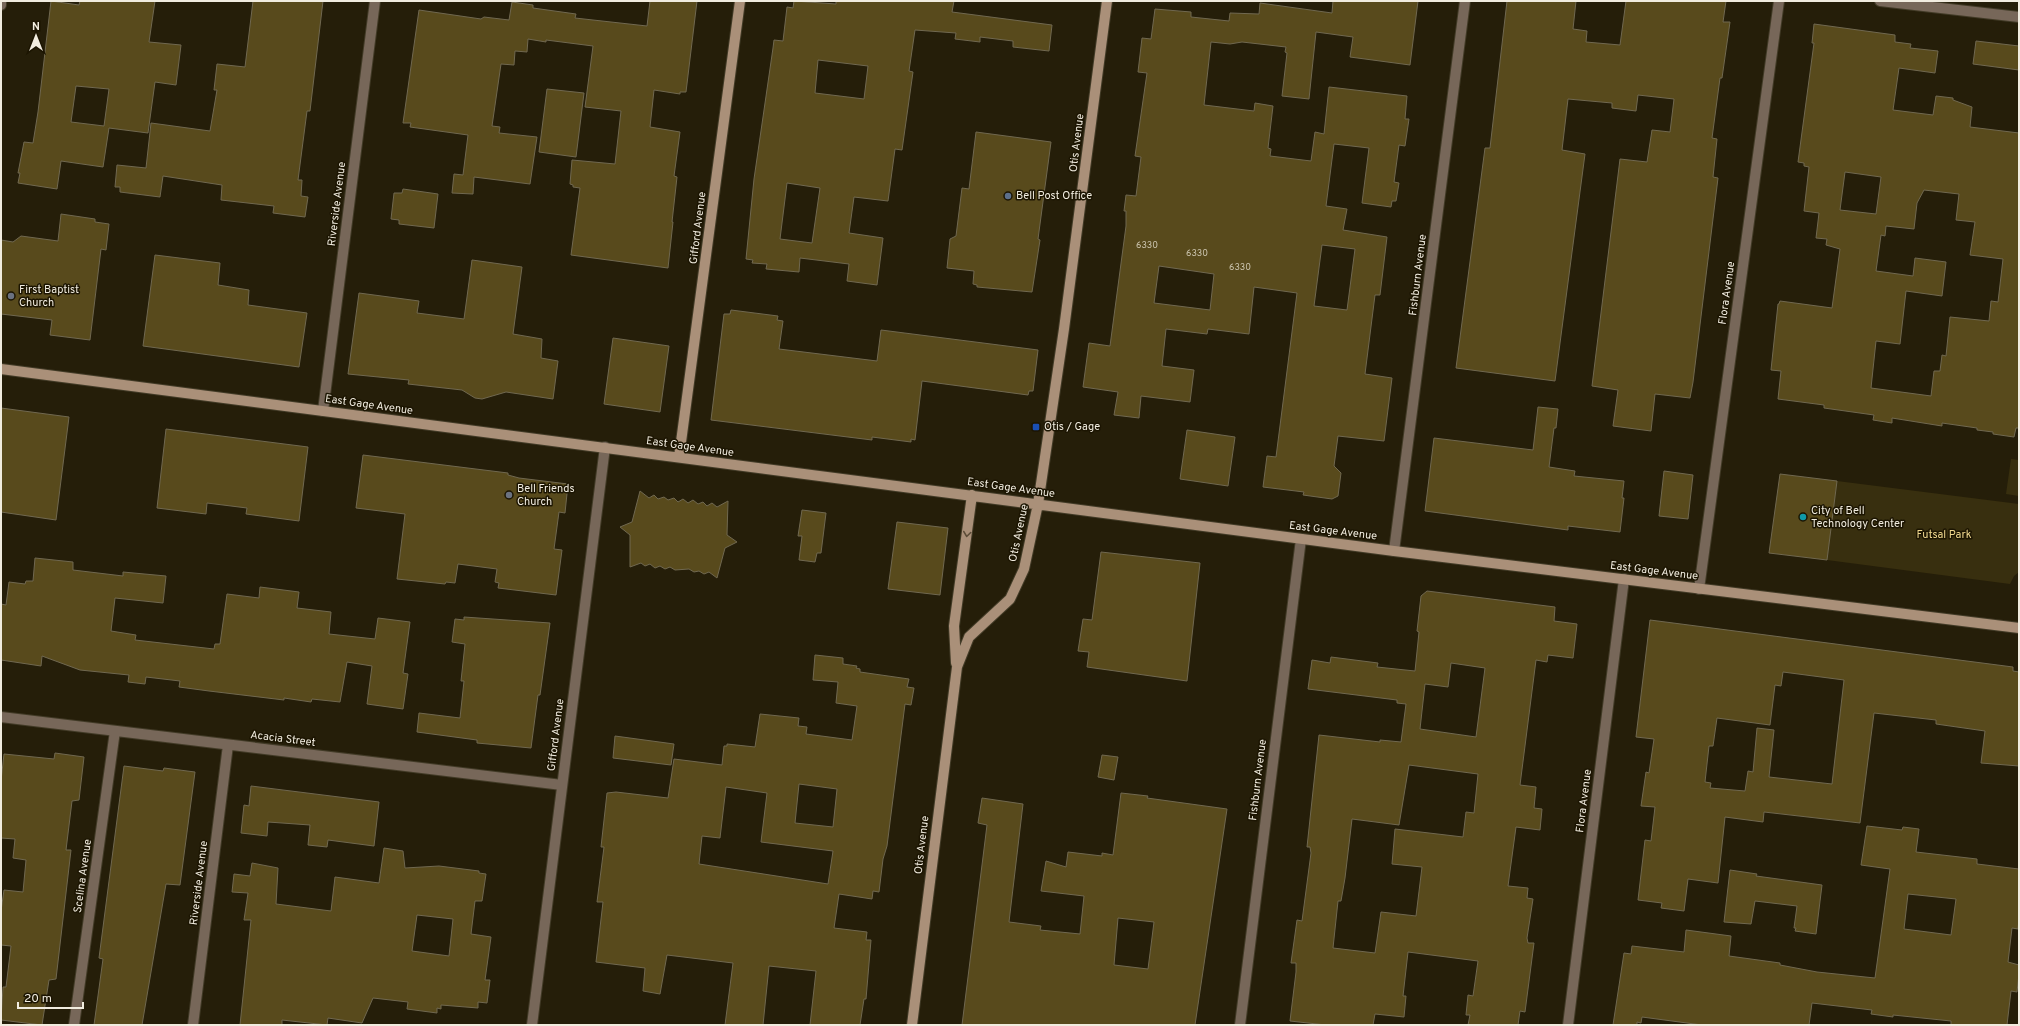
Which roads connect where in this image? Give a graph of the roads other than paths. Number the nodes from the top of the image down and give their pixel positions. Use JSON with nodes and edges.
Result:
{"nodes":[{"id":1,"x":2,"y":1,"type":"edge"},
{"id":2,"x":375,"y":1,"type":"edge"},
{"id":3,"x":740,"y":1,"type":"edge"},
{"id":4,"x":1107,"y":1,"type":"edge"},
{"id":5,"x":1465,"y":1,"type":"edge"},
{"id":6,"x":1779,"y":1,"type":"edge"},
{"id":7,"x":1880,"y":1,"type":"edge"},
{"id":8,"x":1,"y":5,"type":"edge"},
{"id":9,"x":2019,"y":17,"type":"edge"},
{"id":10,"x":1,"y":369,"type":"edge"},
{"id":11,"x":323,"y":411,"type":"junction"},
{"id":12,"x":605,"y":447,"type":"junction"},
{"id":13,"x":679,"y":457,"type":"junction"},
{"id":14,"x":972,"y":495,"type":"junction"},
{"id":15,"x":1038,"y":504,"type":"junction"},
{"id":16,"x":1301,"y":539,"type":"junction"},
{"id":17,"x":1394,"y":551,"type":"junction"},
{"id":18,"x":1624,"y":579,"type":"junction"},
{"id":19,"x":1699,"y":589,"type":"junction"},
{"id":20,"x":2019,"y":628,"type":"edge"},
{"id":21,"x":957,"y":667,"type":"junction"},
{"id":22,"x":1,"y":717,"type":"edge"},
{"id":23,"x":115,"y":731,"type":"junction"},
{"id":24,"x":228,"y":745,"type":"junction"},
{"id":25,"x":562,"y":785,"type":"junction"},
{"id":26,"x":74,"y":1025,"type":"edge"},
{"id":27,"x":194,"y":1025,"type":"edge"},
{"id":28,"x":532,"y":1025,"type":"edge"},
{"id":29,"x":912,"y":1025,"type":"edge"},
{"id":30,"x":1240,"y":1025,"type":"edge"},
{"id":31,"x":1568,"y":1025,"type":"edge"}],
"edges":[{"from":1,"to":8,"type":"street"},
{"from":2,"to":11,"type":"street","name":"Riverside Avenue"},
{"from":3,"to":13,"type":"main road","name":"Gifford Avenue"},
{"from":4,"to":15,"type":"main road","name":"Otis Avenue"},
{"from":5,"to":17,"type":"street","name":"Fishburn Avenue"},
{"from":6,"to":19,"type":"street","name":"Flora Avenue"},
{"from":7,"to":9,"type":"street"},
{"from":10,"to":11,"type":"main road","name":"East Gage Avenue"},
{"from":11,"to":12,"type":"main road","name":"East Gage Avenue"},
{"from":12,"to":13,"type":"main road","name":"East Gage Avenue"},
{"from":12,"to":25,"type":"street","name":"Gifford Avenue"},
{"from":13,"to":14,"type":"main road","name":"East Gage Avenue"},
{"from":14,"to":15,"type":"main road","name":"East Gage Avenue"},
{"from":14,"to":21,"type":"main road","one_way":true},
{"from":15,"to":16,"type":"main road","name":"East Gage Avenue"},
{"from":15,"to":21,"type":"main road","name":"Otis Avenue"},
{"from":16,"to":17,"type":"main road","name":"East Gage Avenue"},
{"from":16,"to":30,"type":"street","name":"Fishburn Avenue"},
{"from":17,"to":18,"type":"main road","name":"East Gage Avenue"},
{"from":18,"to":19,"type":"main road","name":"East Gage Avenue"},
{"from":18,"to":31,"type":"street","name":"Flora Avenue"},
{"from":19,"to":20,"type":"main road","name":"East Gage Avenue"},
{"from":21,"to":29,"type":"main road","name":"Otis Avenue"},
{"from":22,"to":23,"type":"street","name":"Acacia Street"},
{"from":23,"to":24,"type":"street","name":"Acacia Street"},
{"from":23,"to":26,"type":"street","name":"Scelina Avenue"},
{"from":24,"to":25,"type":"street","name":"Acacia Street"},
{"from":24,"to":27,"type":"street","name":"Riverside Avenue"},
{"from":25,"to":28,"type":"street","name":"Gifford Avenue"}]}
